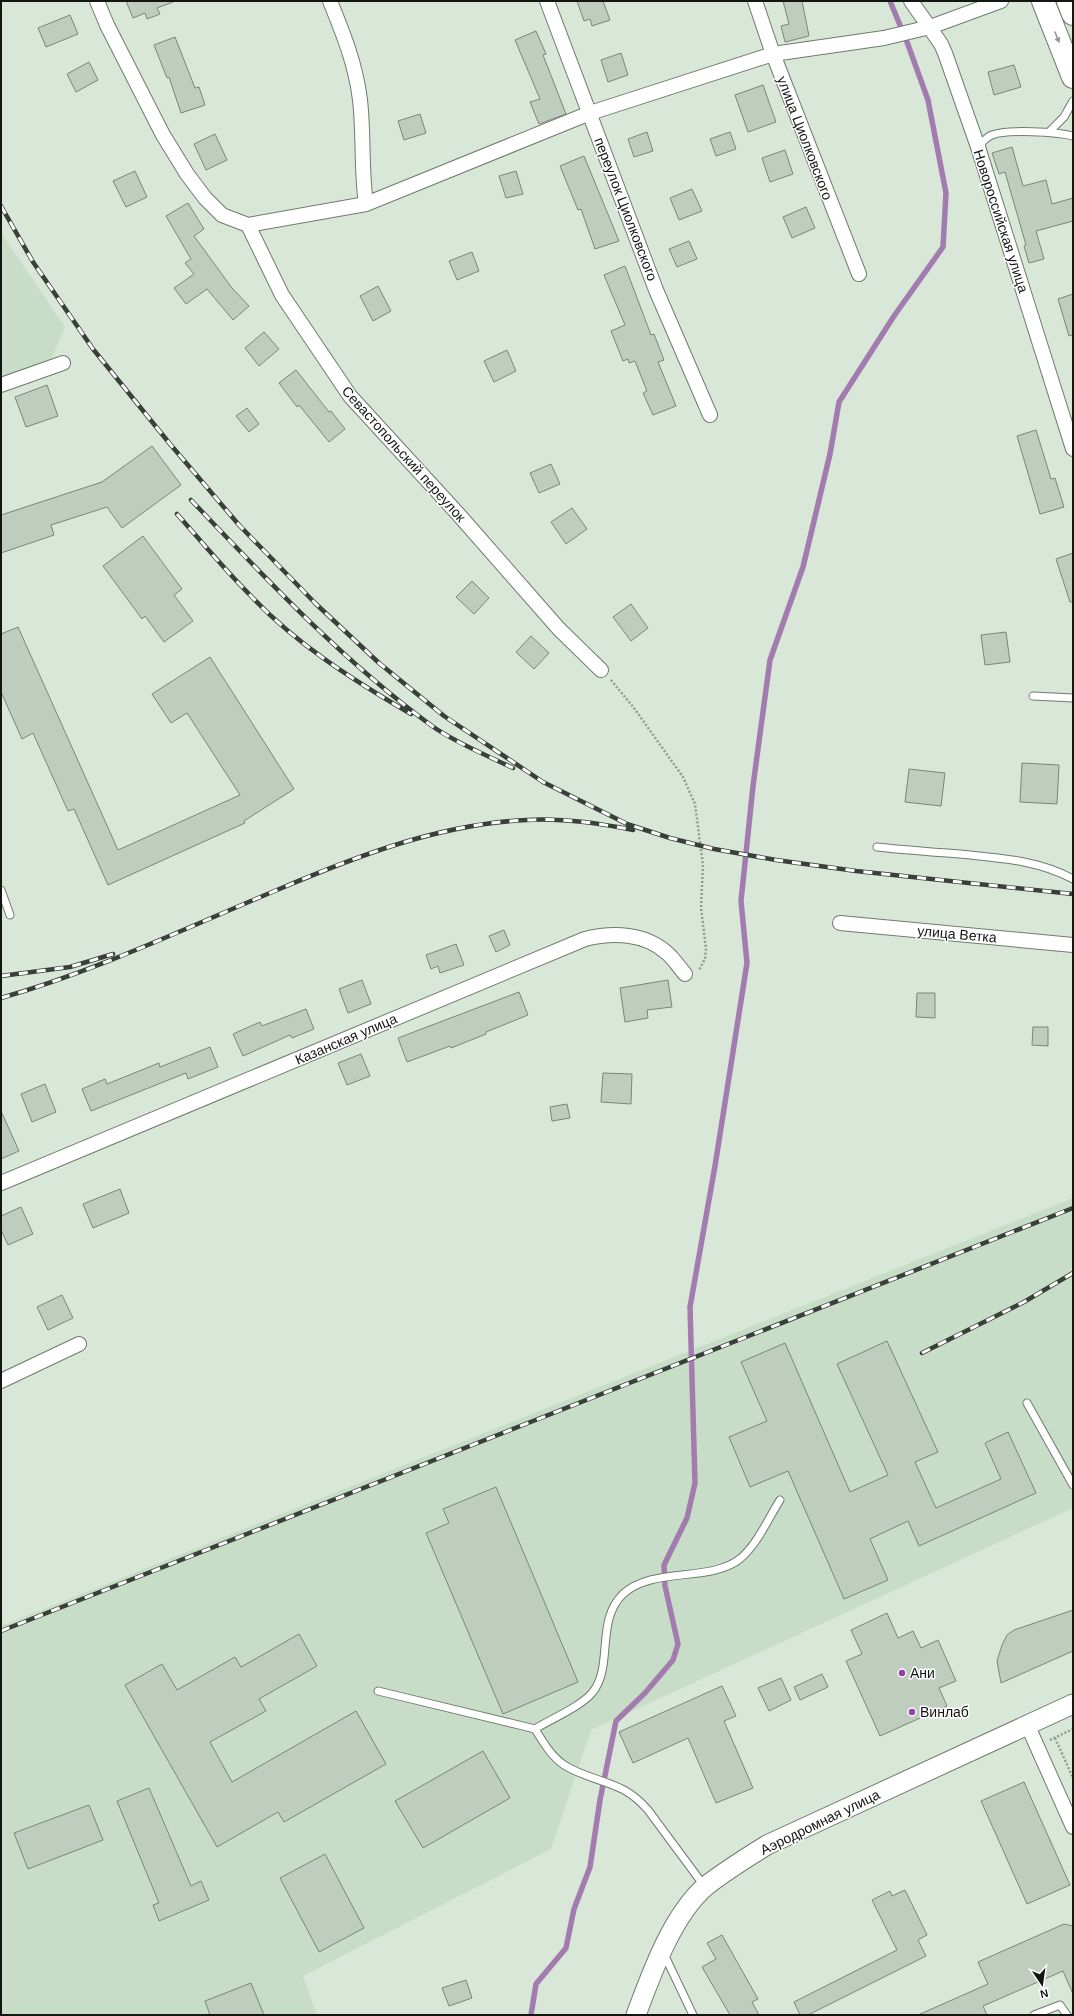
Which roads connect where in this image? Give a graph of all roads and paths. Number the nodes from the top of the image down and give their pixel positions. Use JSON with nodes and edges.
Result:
{"nodes":[{"id":1,"x":97,"y":1,"type":"edge"},
{"id":2,"x":330,"y":1,"type":"edge"},
{"id":3,"x":547,"y":1,"type":"edge"},
{"id":4,"x":755,"y":1,"type":"edge"},
{"id":5,"x":911,"y":1,"type":"edge"},
{"id":6,"x":1000,"y":1,"type":"edge"},
{"id":7,"x":1043,"y":1,"type":"edge"},
{"id":8,"x":1068,"y":1,"type":"edge"},
{"id":9,"x":1073,"y":14,"type":"edge"},
{"id":10,"x":926,"y":28,"type":"junction"},
{"id":11,"x":772,"y":54,"type":"junction"},
{"id":12,"x":1073,"y":77,"type":"edge"},
{"id":13,"x":1073,"y":101,"type":"edge"},
{"id":14,"x":590,"y":113,"type":"junction"},
{"id":15,"x":1049,"y":132,"type":"junction"},
{"id":16,"x":1073,"y":136,"type":"edge"},
{"id":17,"x":978,"y":148,"type":"junction"},
{"id":18,"x":366,"y":204,"type":"junction"},
{"id":19,"x":248,"y":225,"type":"junction"},
{"id":20,"x":859,"y":274,"type":"dead end"},
{"id":21,"x":63,"y":363,"type":"dead end"},
{"id":22,"x":1,"y":384,"type":"edge"},
{"id":23,"x":710,"y":415,"type":"dead end"},
{"id":24,"x":1073,"y":449,"type":"edge"},
{"id":25,"x":601,"y":670,"type":"joint"},
{"id":26,"x":1033,"y":696,"type":"dead end"},
{"id":27,"x":1073,"y":698,"type":"edge"},
{"id":28,"x":877,"y":848,"type":"dead end"},
{"id":29,"x":1073,"y":879,"type":"edge"},
{"id":30,"x":1,"y":890,"type":"edge"},
{"id":31,"x":10,"y":915,"type":"dead end"},
{"id":32,"x":840,"y":923,"type":"dead end"},
{"id":33,"x":1073,"y":945,"type":"edge"},
{"id":34,"x":685,"y":974,"type":"joint"},
{"id":35,"x":1,"y":1183,"type":"edge"},
{"id":36,"x":79,"y":1344,"type":"dead end"},
{"id":37,"x":1,"y":1381,"type":"edge"},
{"id":38,"x":1027,"y":1403,"type":"dead end"},
{"id":39,"x":1073,"y":1485,"type":"edge"},
{"id":40,"x":780,"y":1500,"type":"dead end"},
{"id":41,"x":378,"y":1691,"type":"dead end"},
{"id":42,"x":1073,"y":1704,"type":"edge"},
{"id":43,"x":1026,"y":1724,"type":"junction"},
{"id":44,"x":535,"y":1729,"type":"junction"},
{"id":45,"x":1073,"y":1729,"type":"edge"},
{"id":46,"x":1055,"y":1738,"type":"junction"},
{"id":47,"x":1036,"y":1746,"type":"junction"},
{"id":48,"x":1073,"y":1778,"type":"edge"},
{"id":49,"x":1073,"y":1827,"type":"edge"},
{"id":50,"x":705,"y":1887,"type":"junction"},
{"id":51,"x":662,"y":1950,"type":"junction"},
{"id":52,"x":638,"y":2014,"type":"edge"},
{"id":53,"x":693,"y":2015,"type":"edge"},
{"id":54,"x":1034,"y":2015,"type":"edge"},
{"id":55,"x":1068,"y":2015,"type":"edge"}],
"edges":[{"from":1,"to":19,"type":"street"},
{"from":2,"to":18,"type":"street"},
{"from":3,"to":14,"type":"street","name":"переулок Циолковского"},
{"from":4,"to":11,"type":"street","name":"улица Циолковского"},
{"from":5,"to":10,"type":"street","name":"Новороссийская улица"},
{"from":6,"to":10,"type":"street"},
{"from":7,"to":12,"type":"highway","one_way":true},
{"from":8,"to":9,"type":"highway"},
{"from":10,"to":11,"type":"street"},
{"from":10,"to":17,"type":"street","name":"Новороссийская улица"},
{"from":11,"to":14,"type":"street"},
{"from":11,"to":20,"type":"street","name":"улица Циолковского"},
{"from":13,"to":15,"type":"lane"},
{"from":14,"to":18,"type":"street"},
{"from":14,"to":23,"type":"street","name":"переулок Циолковского"},
{"from":15,"to":16,"type":"lane"},
{"from":15,"to":17,"type":"lane"},
{"from":17,"to":24,"type":"street","name":"Новороссийская улица"},
{"from":18,"to":19,"type":"street"},
{"from":19,"to":25,"type":"street","name":"Севастопольский переулок"},
{"from":21,"to":22,"type":"street"},
{"from":25,"to":34,"type":"path"},
{"from":26,"to":27,"type":"lane"},
{"from":28,"to":29,"type":"lane"},
{"from":30,"to":31,"type":"lane"},
{"from":32,"to":33,"type":"street","name":"улица Ветка"},
{"from":34,"to":35,"type":"street","name":"Казанская улица"},
{"from":36,"to":37,"type":"street"},
{"from":38,"to":39,"type":"lane"},
{"from":40,"to":44,"type":"lane"},
{"from":41,"to":44,"type":"lane"},
{"from":42,"to":43,"type":"street","name":"Аэродромная улица"},
{"from":43,"to":47,"type":"street"},
{"from":43,"to":50,"type":"street","name":"Аэродромная улица"},
{"from":44,"to":50,"type":"lane"},
{"from":45,"to":46,"type":"path"},
{"from":46,"to":47,"type":"path"},
{"from":46,"to":48,"type":"path"},
{"from":47,"to":49,"type":"street"},
{"from":50,"to":51,"type":"street","name":"Аэродромная улица"},
{"from":51,"to":52,"type":"street","name":"Аэродромная улица"},
{"from":51,"to":53,"type":"lane"},
{"from":54,"to":55,"type":"lane"}]}
